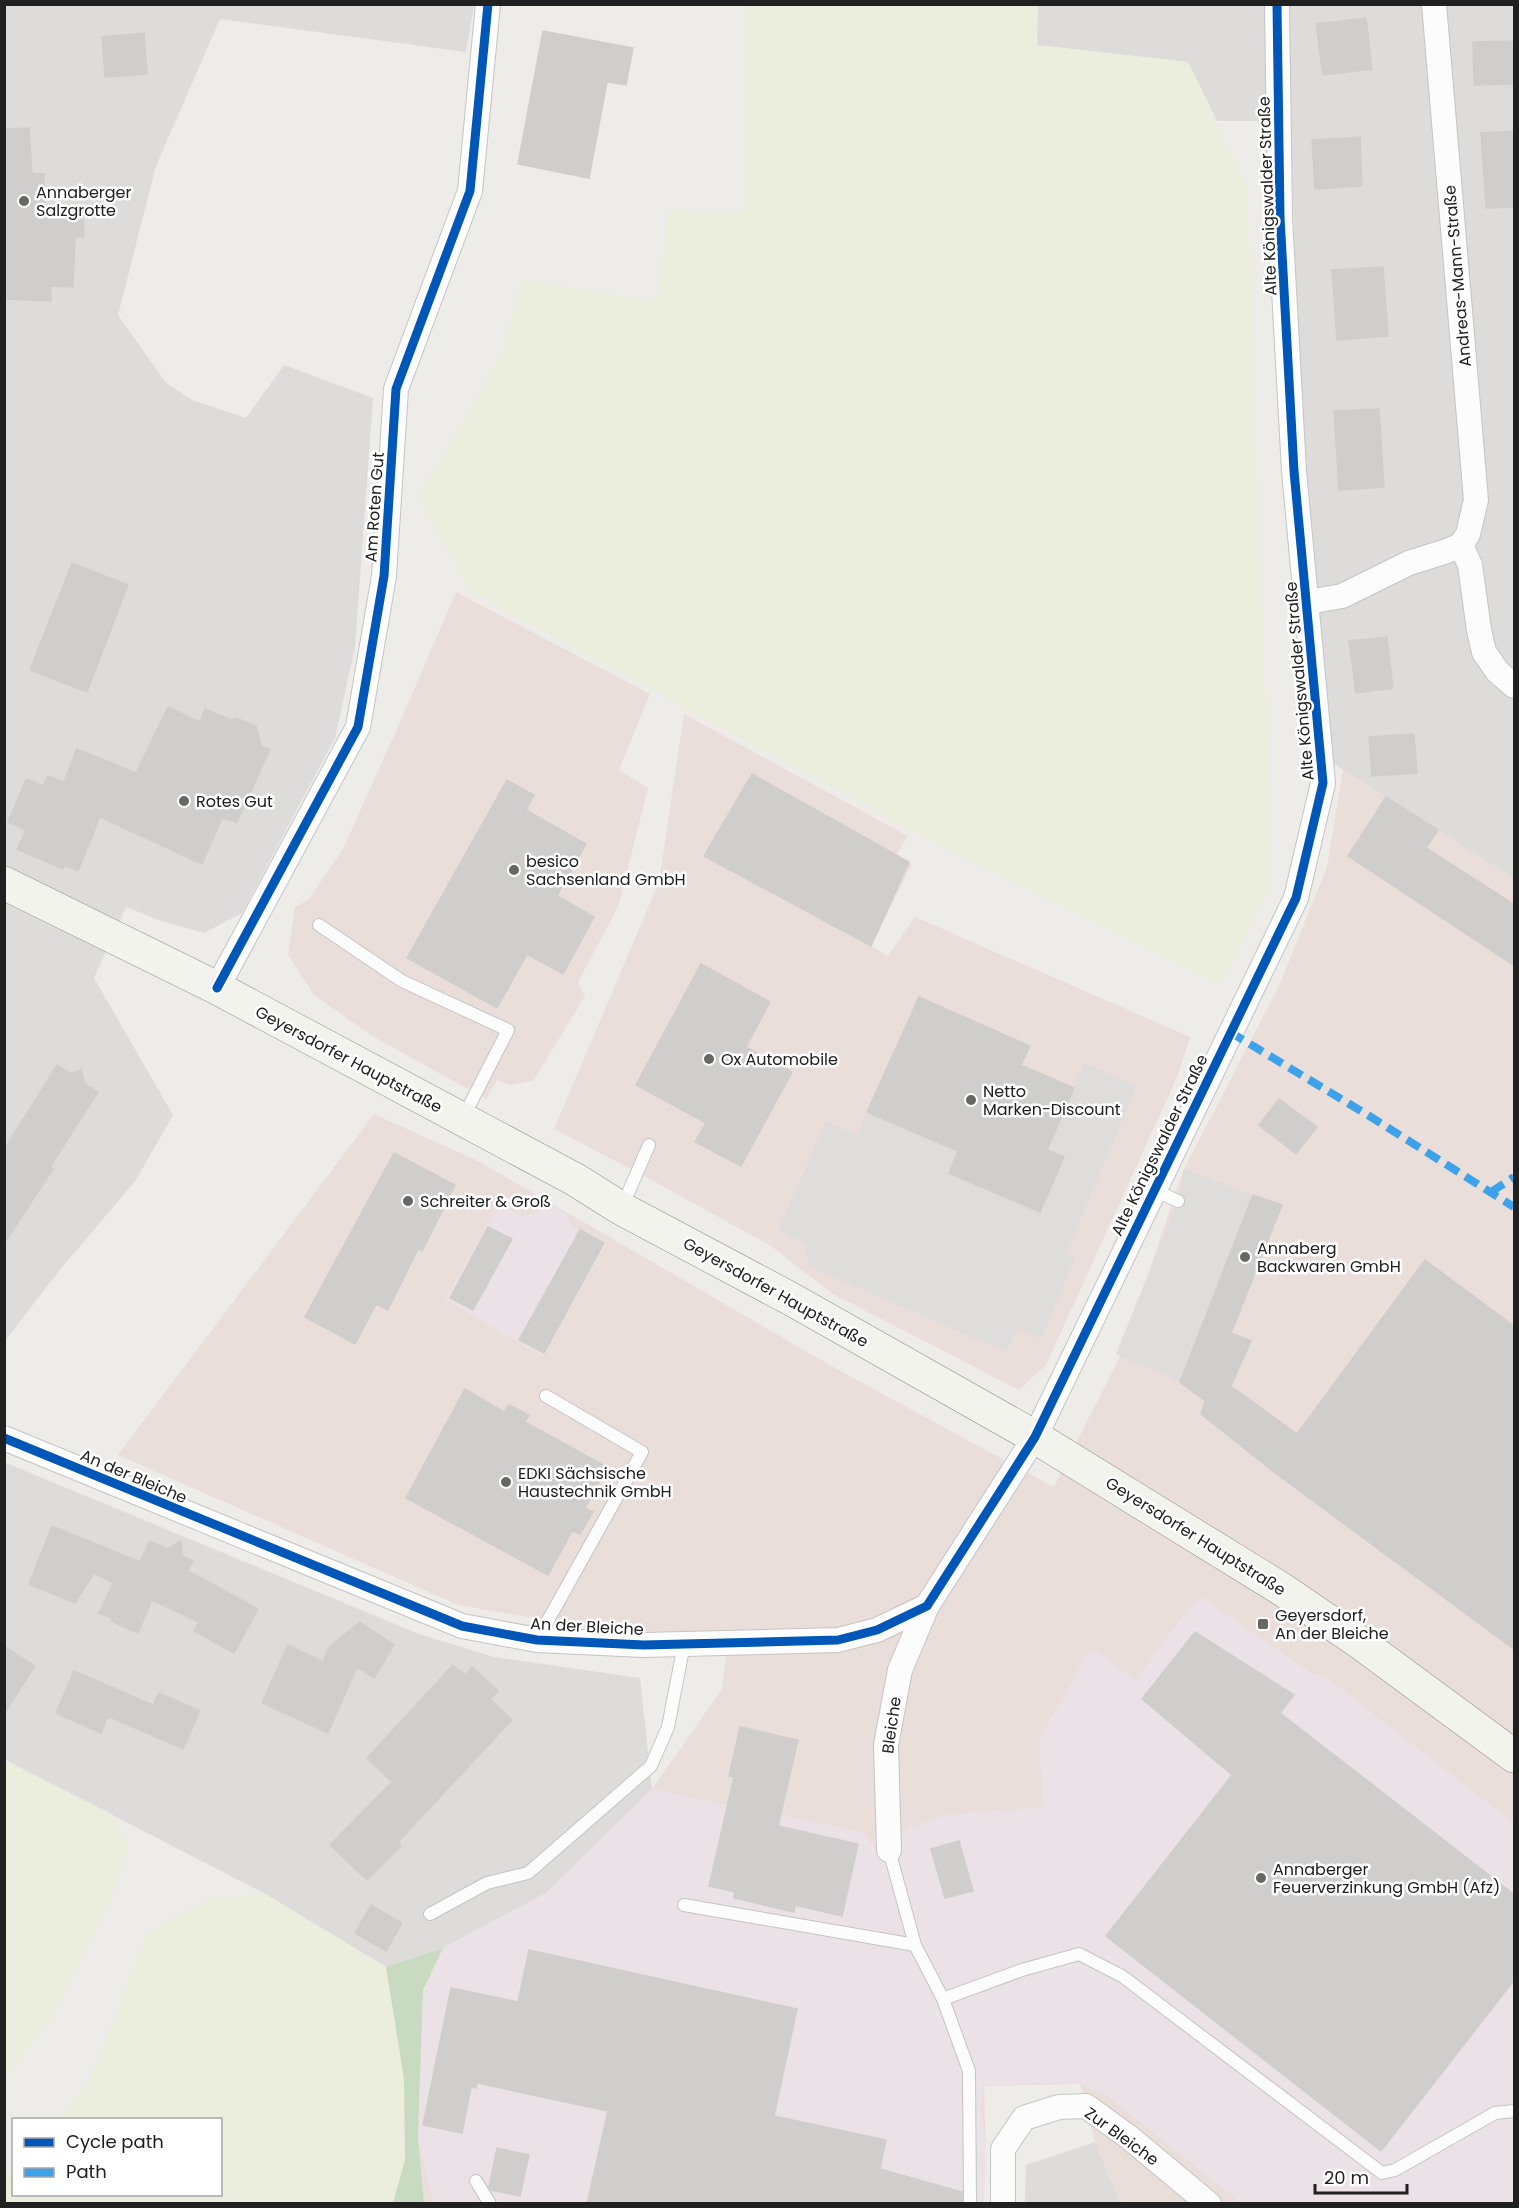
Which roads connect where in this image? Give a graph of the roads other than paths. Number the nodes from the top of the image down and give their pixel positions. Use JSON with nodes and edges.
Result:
{"nodes":[{"id":1,"x":488,"y":4,"type":"edge"},
{"id":2,"x":1277,"y":4,"type":"edge"},
{"id":3,"x":1434,"y":4,"type":"edge"},
{"id":4,"x":1461,"y":544,"type":"junction"},
{"id":5,"x":1308,"y":602,"type":"junction"},
{"id":6,"x":1515,"y":686,"type":"edge"},
{"id":7,"x":5,"y":884,"type":"edge"},
{"id":8,"x":319,"y":925,"type":"dead end"},
{"id":9,"x":217,"y":988,"type":"junction"},
{"id":10,"x":462,"y":1119,"type":"junction"},
{"id":11,"x":649,"y":1145,"type":"dead end"},
{"id":12,"x":1154,"y":1190,"type":"junction"},
{"id":13,"x":1178,"y":1201,"type":"dead end"},
{"id":14,"x":622,"y":1209,"type":"junction"},
{"id":15,"x":546,"y":1396,"type":"dead end"},
{"id":16,"x":1035,"y":1437,"type":"junction"},
{"id":17,"x":4,"y":1438,"type":"edge"},
{"id":18,"x":927,"y":1606,"type":"junction"},
{"id":19,"x":537,"y":1640,"type":"junction"},
{"id":20,"x":684,"y":1644,"type":"junction"},
{"id":21,"x":1515,"y":1756,"type":"edge"},
{"id":22,"x":889,"y":1850,"type":"joint"},
{"id":23,"x":684,"y":1905,"type":"dead end"},
{"id":24,"x":430,"y":1914,"type":"dead end"},
{"id":25,"x":915,"y":1945,"type":"junction"},
{"id":26,"x":943,"y":1999,"type":"junction"},
{"id":27,"x":1515,"y":2111,"type":"edge"},
{"id":28,"x":476,"y":2181,"type":"dead end"},
{"id":29,"x":490,"y":2204,"type":"edge"},
{"id":30,"x":970,"y":2204,"type":"edge"},
{"id":31,"x":1002,"y":2204,"type":"edge"},
{"id":32,"x":1209,"y":2204,"type":"edge"}],
"edges":[{"from":1,"to":9,"type":"street","name":"Am Roten Gut"},
{"from":2,"to":5,"type":"street","name":"Alte Königswalder Straße"},
{"from":3,"to":4,"type":"street","name":"Andreas-Mann-Straße"},
{"from":4,"to":5,"type":"street"},
{"from":4,"to":6,"type":"street"},
{"from":5,"to":12,"type":"street","name":"Alte Königswalder Straße"},
{"from":7,"to":9,"type":"main road","name":"Geyersdorfer Hauptstraße"},
{"from":8,"to":10,"type":"lane"},
{"from":9,"to":10,"type":"main road","name":"Geyersdorfer Hauptstraße"},
{"from":10,"to":14,"type":"main road","name":"Geyersdorfer Hauptstraße"},
{"from":11,"to":14,"type":"lane"},
{"from":12,"to":13,"type":"lane"},
{"from":12,"to":16,"type":"street","name":"Alte Königswalder Straße"},
{"from":14,"to":16,"type":"main road","name":"Geyersdorfer Hauptstraße"},
{"from":15,"to":19,"type":"lane"},
{"from":16,"to":18,"type":"street"},
{"from":16,"to":21,"type":"main road","name":"Geyersdorfer Hauptstraße"},
{"from":17,"to":19,"type":"street","name":"An der Bleiche"},
{"from":18,"to":20,"type":"street","name":"An der Bleiche"},
{"from":18,"to":22,"type":"street","name":"Bleiche"},
{"from":19,"to":20,"type":"street","name":"An der Bleiche"},
{"from":20,"to":24,"type":"lane"},
{"from":22,"to":25,"type":"lane"},
{"from":23,"to":25,"type":"lane"},
{"from":25,"to":26,"type":"lane"},
{"from":26,"to":27,"type":"lane"},
{"from":26,"to":30,"type":"lane"},
{"from":28,"to":29,"type":"lane"},
{"from":31,"to":32,"type":"street","name":"Zur Bleiche"}]}
